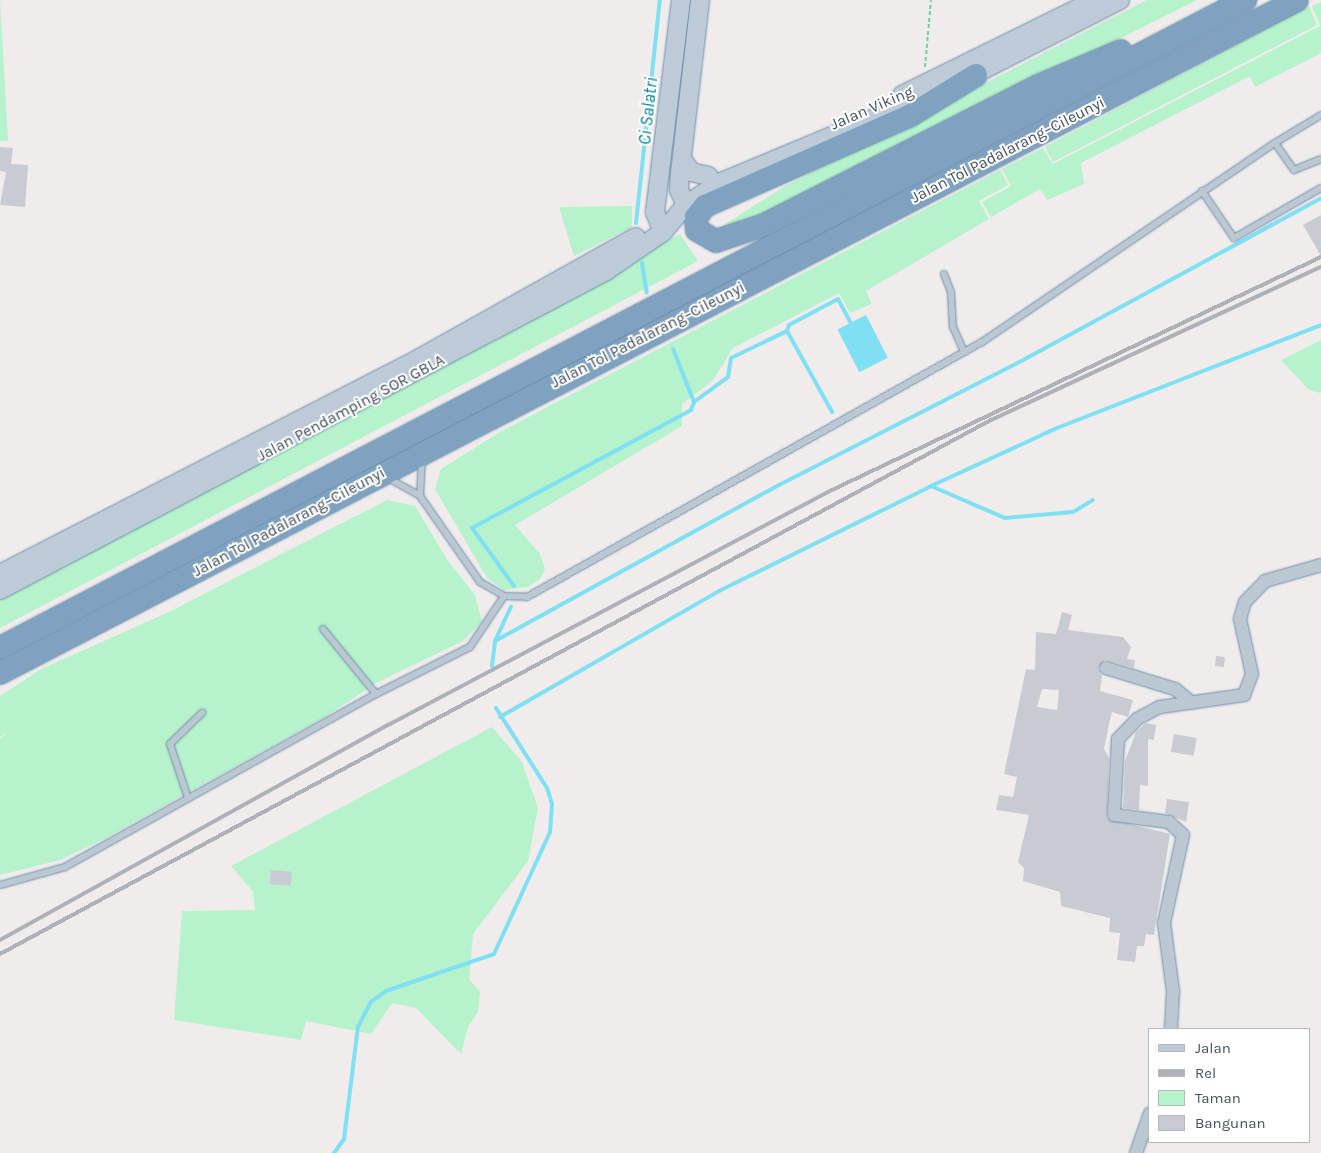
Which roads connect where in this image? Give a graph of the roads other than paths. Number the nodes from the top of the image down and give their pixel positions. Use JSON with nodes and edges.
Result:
{"nodes":[{"id":1,"x":681,"y":0,"type":"edge"},
{"id":2,"x":700,"y":0,"type":"edge"},
{"id":3,"x":1095,"y":0,"type":"edge"},
{"id":4,"x":1120,"y":0,"type":"edge"},
{"id":5,"x":1244,"y":0,"type":"edge"},
{"id":6,"x":1297,"y":0,"type":"edge"},
{"id":7,"x":1205,"y":21,"type":"junction"},
{"id":8,"x":1216,"y":42,"type":"junction"},
{"id":9,"x":976,"y":75,"type":"junction"},
{"id":10,"x":1321,"y":115,"type":"edge"},
{"id":11,"x":1275,"y":143,"type":"junction"},
{"id":12,"x":682,"y":159,"type":"junction"},
{"id":13,"x":1321,"y":160,"type":"edge"},
{"id":14,"x":709,"y":176,"type":"junction"},
{"id":15,"x":1321,"y":188,"type":"edge"},
{"id":16,"x":1202,"y":191,"type":"junction"},
{"id":17,"x":683,"y":200,"type":"junction"},
{"id":18,"x":660,"y":228,"type":"junction"},
{"id":19,"x":944,"y":274,"type":"dead end"},
{"id":20,"x":964,"y":352,"type":"junction"},
{"id":21,"x":422,"y":452,"type":"junction"},
{"id":22,"x":380,"y":474,"type":"junction"},
{"id":23,"x":420,"y":496,"type":"junction"},
{"id":24,"x":1321,"y":565,"type":"edge"},
{"id":25,"x":0,"y":574,"type":"edge"},
{"id":26,"x":0,"y":590,"type":"edge"},
{"id":27,"x":504,"y":596,"type":"junction"},
{"id":28,"x":323,"y":629,"type":"dead end"},
{"id":29,"x":0,"y":648,"type":"edge"},
{"id":30,"x":1106,"y":668,"type":"dead end"},
{"id":31,"x":0,"y":673,"type":"edge"},
{"id":32,"x":376,"y":694,"type":"junction"},
{"id":33,"x":1192,"y":703,"type":"junction"},
{"id":34,"x":202,"y":713,"type":"dead end"},
{"id":35,"x":188,"y":798,"type":"junction"},
{"id":36,"x":0,"y":886,"type":"edge"},
{"id":37,"x":1171,"y":1028,"type":"edge"},
{"id":38,"x":1148,"y":1119,"type":"edge"},
{"id":39,"x":1136,"y":1153,"type":"edge"}],
"edges":[{"from":1,"to":18,"type":"street"},
{"from":2,"to":12,"type":"street"},
{"from":3,"to":14,"type":"street","name":"Jalan Viking"},
{"from":4,"to":9,"type":"street","name":"Jalan Viking"},
{"from":5,"to":7,"type":"highway","name":"Jalan Tol Padalarang–Cileunyi"},
{"from":6,"to":8,"type":"highway","name":"Jalan Tol Padalarang–Cileunyi"},
{"from":7,"to":8,"type":"highway"},
{"from":7,"to":9,"type":"highway"},
{"from":7,"to":29,"type":"highway","name":"Jalan Tol Padalarang–Cileunyi"},
{"from":8,"to":21,"type":"highway","name":"Jalan Tol Padalarang–Cileunyi"},
{"from":9,"to":17,"type":"street","name":"Jalan Viking"},
{"from":10,"to":11,"type":"lane"},
{"from":11,"to":13,"type":"lane"},
{"from":11,"to":16,"type":"lane"},
{"from":12,"to":14,"type":"street"},
{"from":12,"to":17,"type":"street"},
{"from":14,"to":17,"type":"street","name":"Jalan Viking"},
{"from":15,"to":16,"type":"lane"},
{"from":16,"to":20,"type":"lane"},
{"from":17,"to":18,"type":"street","name":"Jalan Viking"},
{"from":18,"to":25,"type":"street","name":"Jalan Pendamping SOR GBLA"},
{"from":18,"to":26,"type":"street","name":"Jalan Pendamping SOR GBLA"},
{"from":19,"to":20,"type":"lane"},
{"from":20,"to":27,"type":"lane"},
{"from":21,"to":22,"type":"highway","name":"Jalan Tol Padalarang–Cileunyi"},
{"from":21,"to":23,"type":"lane"},
{"from":22,"to":23,"type":"lane"},
{"from":22,"to":31,"type":"highway","name":"Jalan Tol Padalarang–Cileunyi"},
{"from":23,"to":27,"type":"lane"},
{"from":24,"to":33,"type":"street"},
{"from":27,"to":32,"type":"lane"},
{"from":28,"to":32,"type":"lane"},
{"from":30,"to":33,"type":"street"},
{"from":32,"to":35,"type":"lane"},
{"from":33,"to":37,"type":"street"},
{"from":34,"to":35,"type":"lane"},
{"from":35,"to":36,"type":"lane"},
{"from":38,"to":39,"type":"street"}]}
